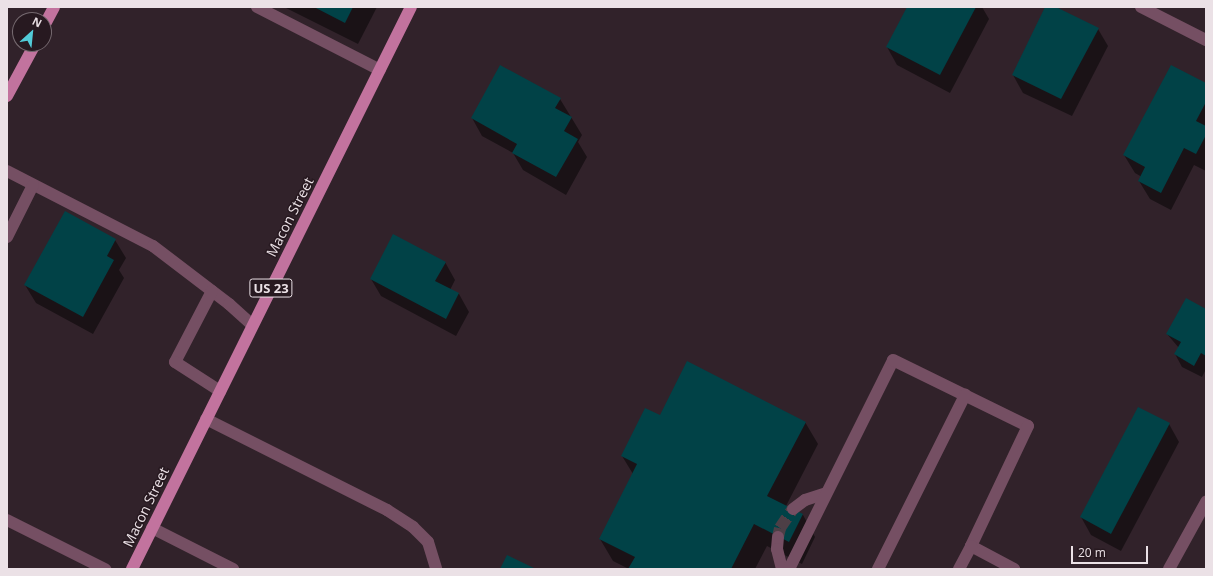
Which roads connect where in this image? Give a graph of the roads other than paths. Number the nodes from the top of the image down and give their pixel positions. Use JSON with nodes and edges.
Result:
{"nodes":[{"id":1,"x":257,"y":7,"type":"edge"},
{"id":2,"x":411,"y":7,"type":"edge"},
{"id":3,"x":1141,"y":7,"type":"edge"},
{"id":4,"x":1206,"y":40,"type":"edge"},
{"id":5,"x":31,"y":52,"type":"edge"},
{"id":6,"x":380,"y":70,"type":"junction"},
{"id":7,"x":7,"y":96,"type":"edge"},
{"id":8,"x":7,"y":171,"type":"edge"},
{"id":9,"x":33,"y":185,"type":"junction"},
{"id":10,"x":7,"y":236,"type":"edge"},
{"id":11,"x":212,"y":291,"type":"junction"},
{"id":12,"x":252,"y":325,"type":"junction"},
{"id":13,"x":220,"y":391,"type":"junction"},
{"id":14,"x":965,"y":395,"type":"junction"},
{"id":15,"x":206,"y":419,"type":"junction"},
{"id":16,"x":826,"y":493,"type":"junction"},
{"id":17,"x":1206,"y":502,"type":"edge"},
{"id":18,"x":792,"y":509,"type":"tunnel mouth"},
{"id":19,"x":7,"y":520,"type":"edge"},
{"id":20,"x":152,"y":528,"type":"junction"},
{"id":21,"x":778,"y":537,"type":"tunnel mouth"},
{"id":22,"x":971,"y":546,"type":"junction"},
{"id":23,"x":105,"y":569,"type":"edge"},
{"id":24,"x":132,"y":569,"type":"edge"},
{"id":25,"x":233,"y":569,"type":"edge"},
{"id":26,"x":436,"y":569,"type":"edge"},
{"id":27,"x":782,"y":569,"type":"edge"},
{"id":28,"x":788,"y":569,"type":"edge"},
{"id":29,"x":878,"y":569,"type":"edge"},
{"id":30,"x":959,"y":569,"type":"edge"},
{"id":31,"x":1014,"y":569,"type":"edge"},
{"id":32,"x":1169,"y":569,"type":"edge"}],
"edges":[{"from":1,"to":6,"type":"street"},
{"from":2,"to":6,"type":"main road","name":"Macon Street","number":"US 23"},
{"from":3,"to":4,"type":"street"},
{"from":5,"to":7,"type":"main road"},
{"from":6,"to":12,"type":"main road","name":"Macon Street","number":"US 23"},
{"from":8,"to":9,"type":"street"},
{"from":9,"to":10,"type":"street"},
{"from":9,"to":11,"type":"street"},
{"from":11,"to":12,"type":"street"},
{"from":11,"to":13,"type":"street"},
{"from":12,"to":13,"type":"main road","name":"Macon Street","number":"US 23"},
{"from":13,"to":15,"type":"main road","name":"Macon Street","number":"US 23"},
{"from":14,"to":16,"type":"street"},
{"from":14,"to":22,"type":"street"},
{"from":14,"to":29,"type":"street"},
{"from":15,"to":20,"type":"main road","name":"Macon Street","number":"US 23"},
{"from":15,"to":26,"type":"street"},
{"from":16,"to":18,"type":"street"},
{"from":16,"to":28,"type":"street"},
{"from":17,"to":32,"type":"street"},
{"from":19,"to":23,"type":"street"},
{"from":20,"to":24,"type":"main road","name":"Macon Street","number":"US 23"},
{"from":20,"to":25,"type":"street"},
{"from":21,"to":27,"type":"street"},
{"from":22,"to":30,"type":"street"},
{"from":22,"to":31,"type":"street"}]}
